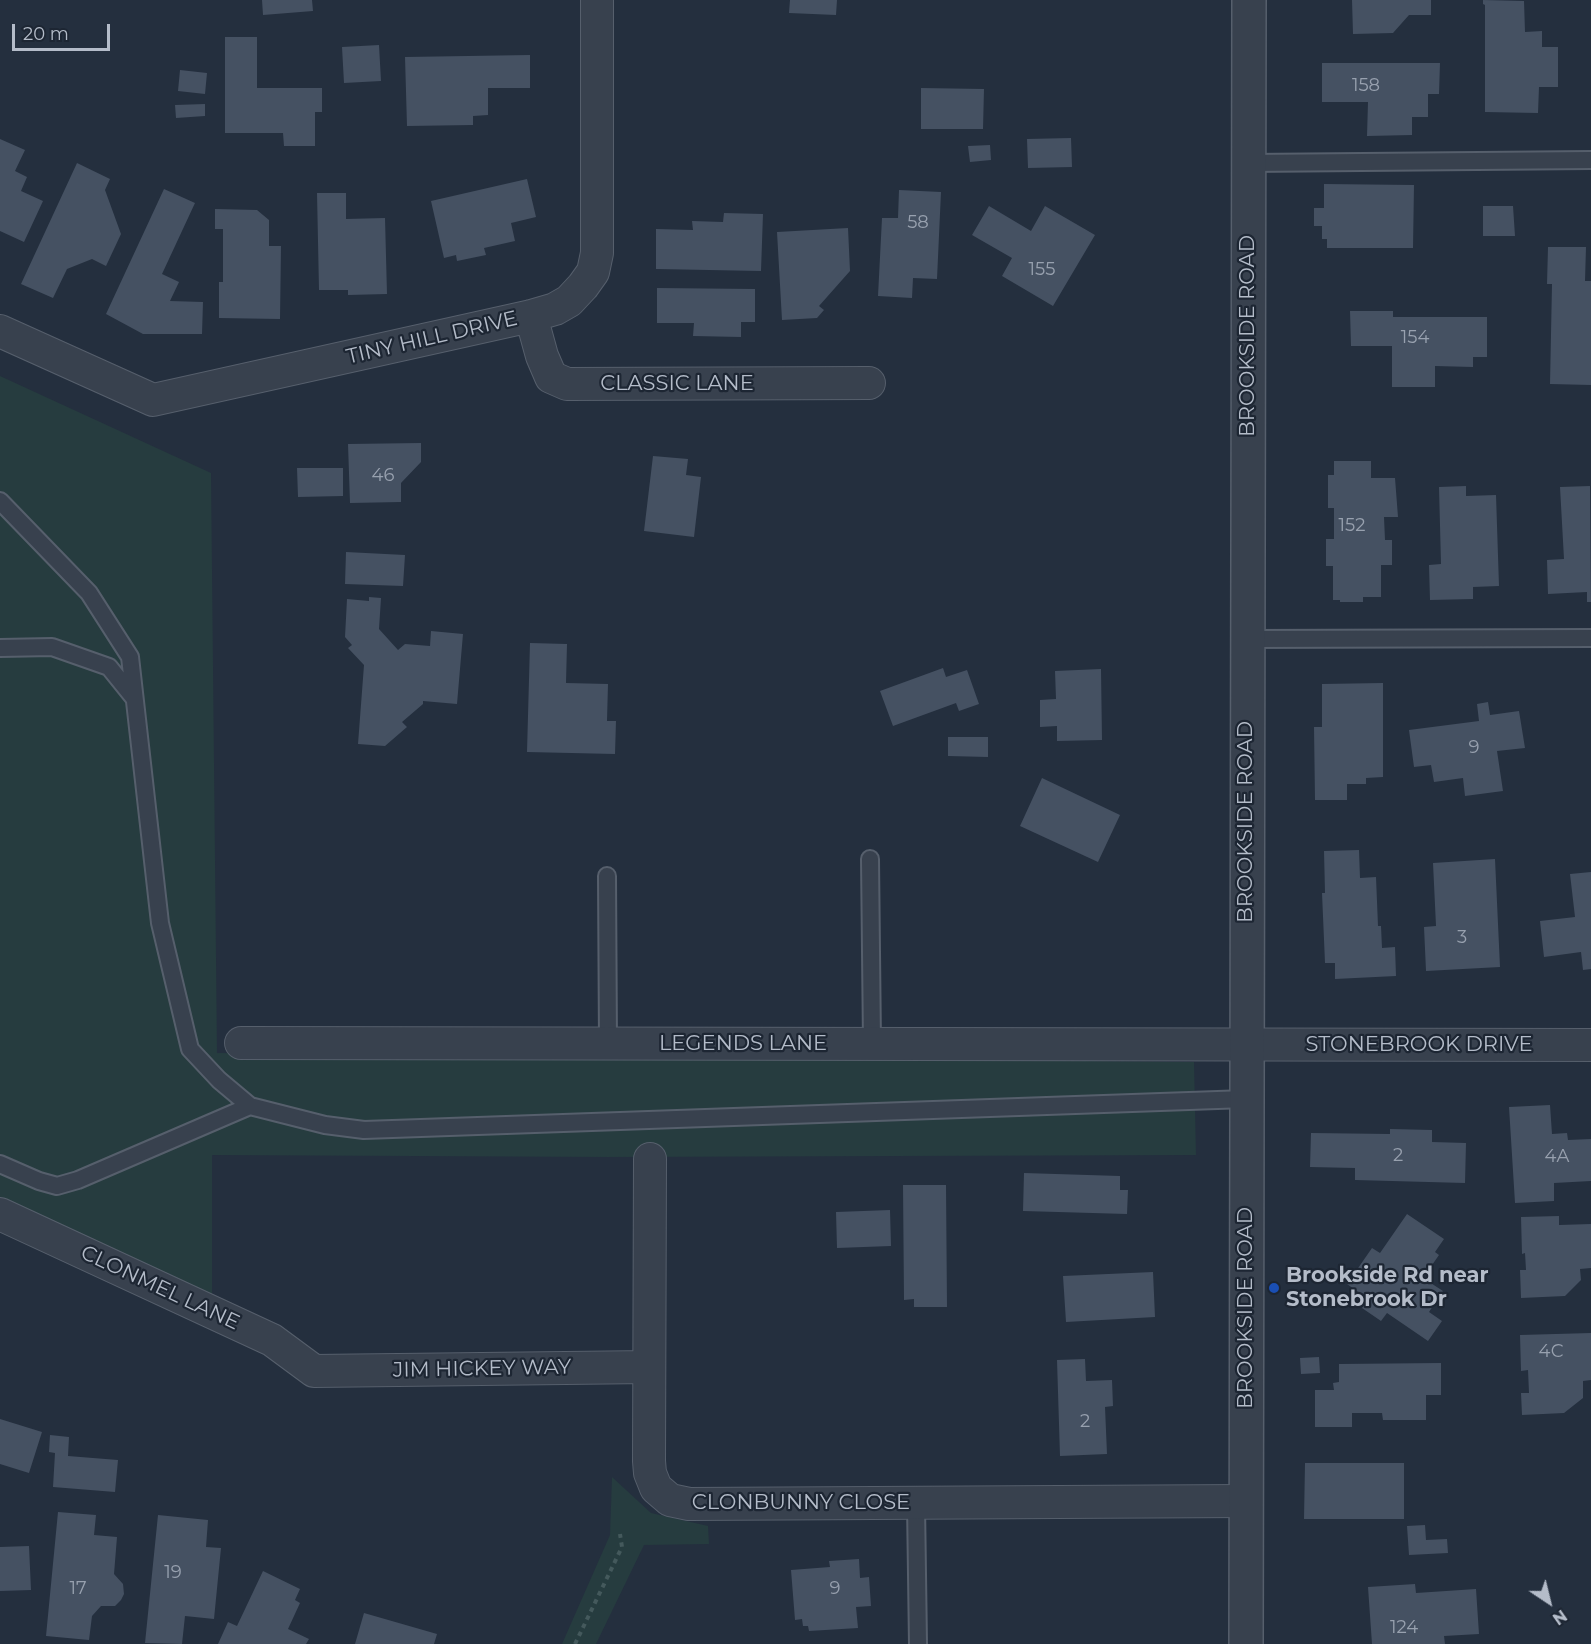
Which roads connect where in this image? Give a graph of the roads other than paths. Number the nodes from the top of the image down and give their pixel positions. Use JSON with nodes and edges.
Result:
{"nodes":[{"id":1,"x":597,"y":0,"type":"edge"},
{"id":2,"x":1249,"y":0,"type":"edge"},
{"id":3,"x":1591,"y":160,"type":"edge"},
{"id":4,"x":1248,"y":163,"type":"junction"},
{"id":5,"x":531,"y":316,"type":"junction"},
{"id":6,"x":0,"y":331,"type":"edge"},
{"id":7,"x":869,"y":383,"type":"dead end"},
{"id":8,"x":0,"y":501,"type":"edge"},
{"id":9,"x":1591,"y":638,"type":"edge"},
{"id":10,"x":1247,"y":639,"type":"junction"},
{"id":11,"x":0,"y":648,"type":"edge"},
{"id":12,"x":135,"y":699,"type":"junction"},
{"id":13,"x":870,"y":859,"type":"dead end"},
{"id":14,"x":607,"y":876,"type":"dead end"},
{"id":15,"x":241,"y":1043,"type":"dead end"},
{"id":16,"x":608,"y":1044,"type":"junction"},
{"id":17,"x":872,"y":1044,"type":"junction"},
{"id":18,"x":1246,"y":1045,"type":"junction"},
{"id":19,"x":1591,"y":1045,"type":"edge"},
{"id":20,"x":1246,"y":1100,"type":"junction"},
{"id":21,"x":250,"y":1106,"type":"junction"},
{"id":22,"x":650,"y":1159,"type":"dead end"},
{"id":23,"x":0,"y":1164,"type":"edge"},
{"id":24,"x":0,"y":1214,"type":"edge"},
{"id":25,"x":649,"y":1367,"type":"junction"},
{"id":26,"x":314,"y":1371,"type":"joint"},
{"id":27,"x":1245,"y":1501,"type":"junction"},
{"id":28,"x":916,"y":1504,"type":"junction"},
{"id":29,"x":918,"y":1644,"type":"edge"},
{"id":30,"x":1246,"y":1644,"type":"edge"}],
"edges":[{"from":1,"to":5,"type":"street","name":"TINY HILL DRIVE"},
{"from":2,"to":4,"type":"street","name":"BROOKSIDE ROAD"},
{"from":3,"to":4,"type":"lane"},
{"from":4,"to":10,"type":"street","name":"BROOKSIDE ROAD"},
{"from":5,"to":6,"type":"street","name":"TINY HILL DRIVE"},
{"from":5,"to":7,"type":"street","name":"CLASSIC LANE"},
{"from":8,"to":12,"type":"lane"},
{"from":9,"to":10,"type":"lane"},
{"from":10,"to":18,"type":"street","name":"BROOKSIDE ROAD"},
{"from":11,"to":12,"type":"lane"},
{"from":12,"to":21,"type":"lane"},
{"from":13,"to":17,"type":"lane"},
{"from":14,"to":16,"type":"lane"},
{"from":15,"to":16,"type":"street","name":"LEGENDS LANE"},
{"from":16,"to":17,"type":"street","name":"LEGENDS LANE"},
{"from":17,"to":18,"type":"street","name":"LEGENDS LANE"},
{"from":18,"to":19,"type":"street","name":"STONEBROOK DRIVE"},
{"from":18,"to":20,"type":"street","name":"BROOKSIDE ROAD"},
{"from":20,"to":21,"type":"lane"},
{"from":20,"to":27,"type":"street","name":"BROOKSIDE ROAD"},
{"from":21,"to":23,"type":"lane"},
{"from":22,"to":25,"type":"street","name":"CLONBUNNY CLOSE"},
{"from":24,"to":26,"type":"street","name":"CLONMEL LANE"},
{"from":25,"to":26,"type":"street","name":"JIM HICKEY WAY"},
{"from":25,"to":28,"type":"street","name":"CLONBUNNY CLOSE"},
{"from":27,"to":28,"type":"street","name":"CLONBUNNY CLOSE"},
{"from":27,"to":30,"type":"street","name":"BROOKSIDE ROAD"},
{"from":28,"to":29,"type":"lane"}]}
